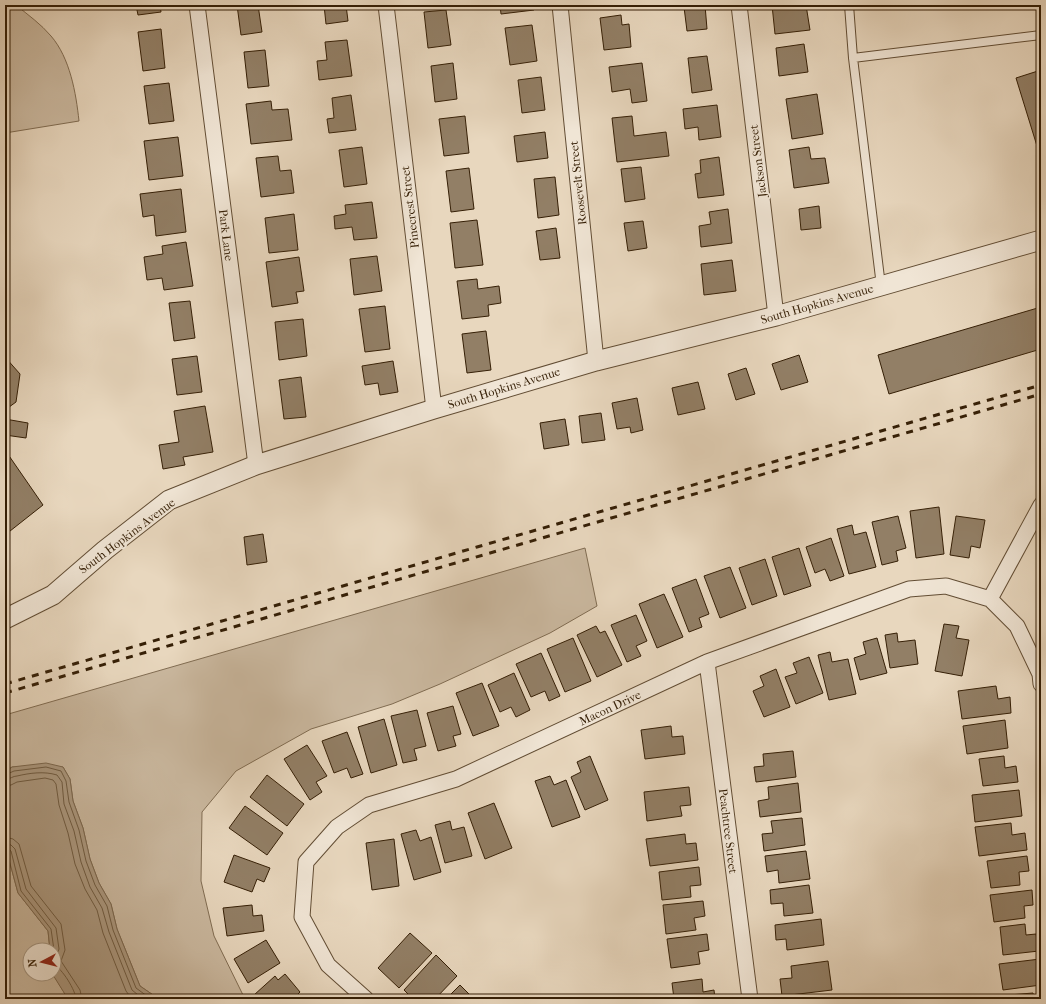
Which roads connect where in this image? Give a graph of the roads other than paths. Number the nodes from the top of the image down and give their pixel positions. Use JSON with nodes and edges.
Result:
{"nodes":[{"id":1,"x":197,"y":5,"type":"edge"},
{"id":2,"x":386,"y":5,"type":"edge"},
{"id":3,"x":560,"y":5,"type":"edge"},
{"id":4,"x":739,"y":5,"type":"edge"},
{"id":5,"x":849,"y":5,"type":"edge"},
{"id":6,"x":1041,"y":35,"type":"edge"},
{"id":7,"x":853,"y":58,"type":"junction"},
{"id":8,"x":1041,"y":240,"type":"edge"},
{"id":9,"x":881,"y":286,"type":"junction"},
{"id":10,"x":776,"y":316,"type":"junction"},
{"id":11,"x":596,"y":360,"type":"junction"},
{"id":12,"x":434,"y":409,"type":"junction"},
{"id":13,"x":256,"y":465,"type":"junction"},
{"id":14,"x":1041,"y":505,"type":"edge"},
{"id":15,"x":990,"y":599,"type":"junction"},
{"id":16,"x":5,"y":619,"type":"edge"},
{"id":17,"x":707,"y":662,"type":"junction"},
{"id":18,"x":1041,"y":684,"type":"edge"},
{"id":19,"x":366,"y":999,"type":"edge"},
{"id":20,"x":750,"y":999,"type":"edge"}],
"edges":[{"from":1,"to":13,"type":"street","name":"Park Lane"},
{"from":2,"to":12,"type":"street","name":"Pinecrest Street"},
{"from":3,"to":11,"type":"street","name":"Roosevelt Street"},
{"from":4,"to":10,"type":"street","name":"Jackson Street"},
{"from":5,"to":7,"type":"lane"},
{"from":6,"to":7,"type":"lane"},
{"from":7,"to":9,"type":"lane"},
{"from":8,"to":9,"type":"street","name":"South Hopkins Avenue"},
{"from":9,"to":10,"type":"street","name":"South Hopkins Avenue"},
{"from":10,"to":11,"type":"street","name":"South Hopkins Avenue"},
{"from":11,"to":12,"type":"street","name":"South Hopkins Avenue"},
{"from":12,"to":13,"type":"street","name":"South Hopkins Avenue"},
{"from":13,"to":16,"type":"street","name":"South Hopkins Avenue"},
{"from":14,"to":15,"type":"street"},
{"from":15,"to":17,"type":"street","name":"Macon Drive"},
{"from":15,"to":18,"type":"street","name":"Macon Drive"},
{"from":17,"to":19,"type":"street","name":"Macon Drive"},
{"from":17,"to":20,"type":"street","name":"Peachtree Street"}]}
